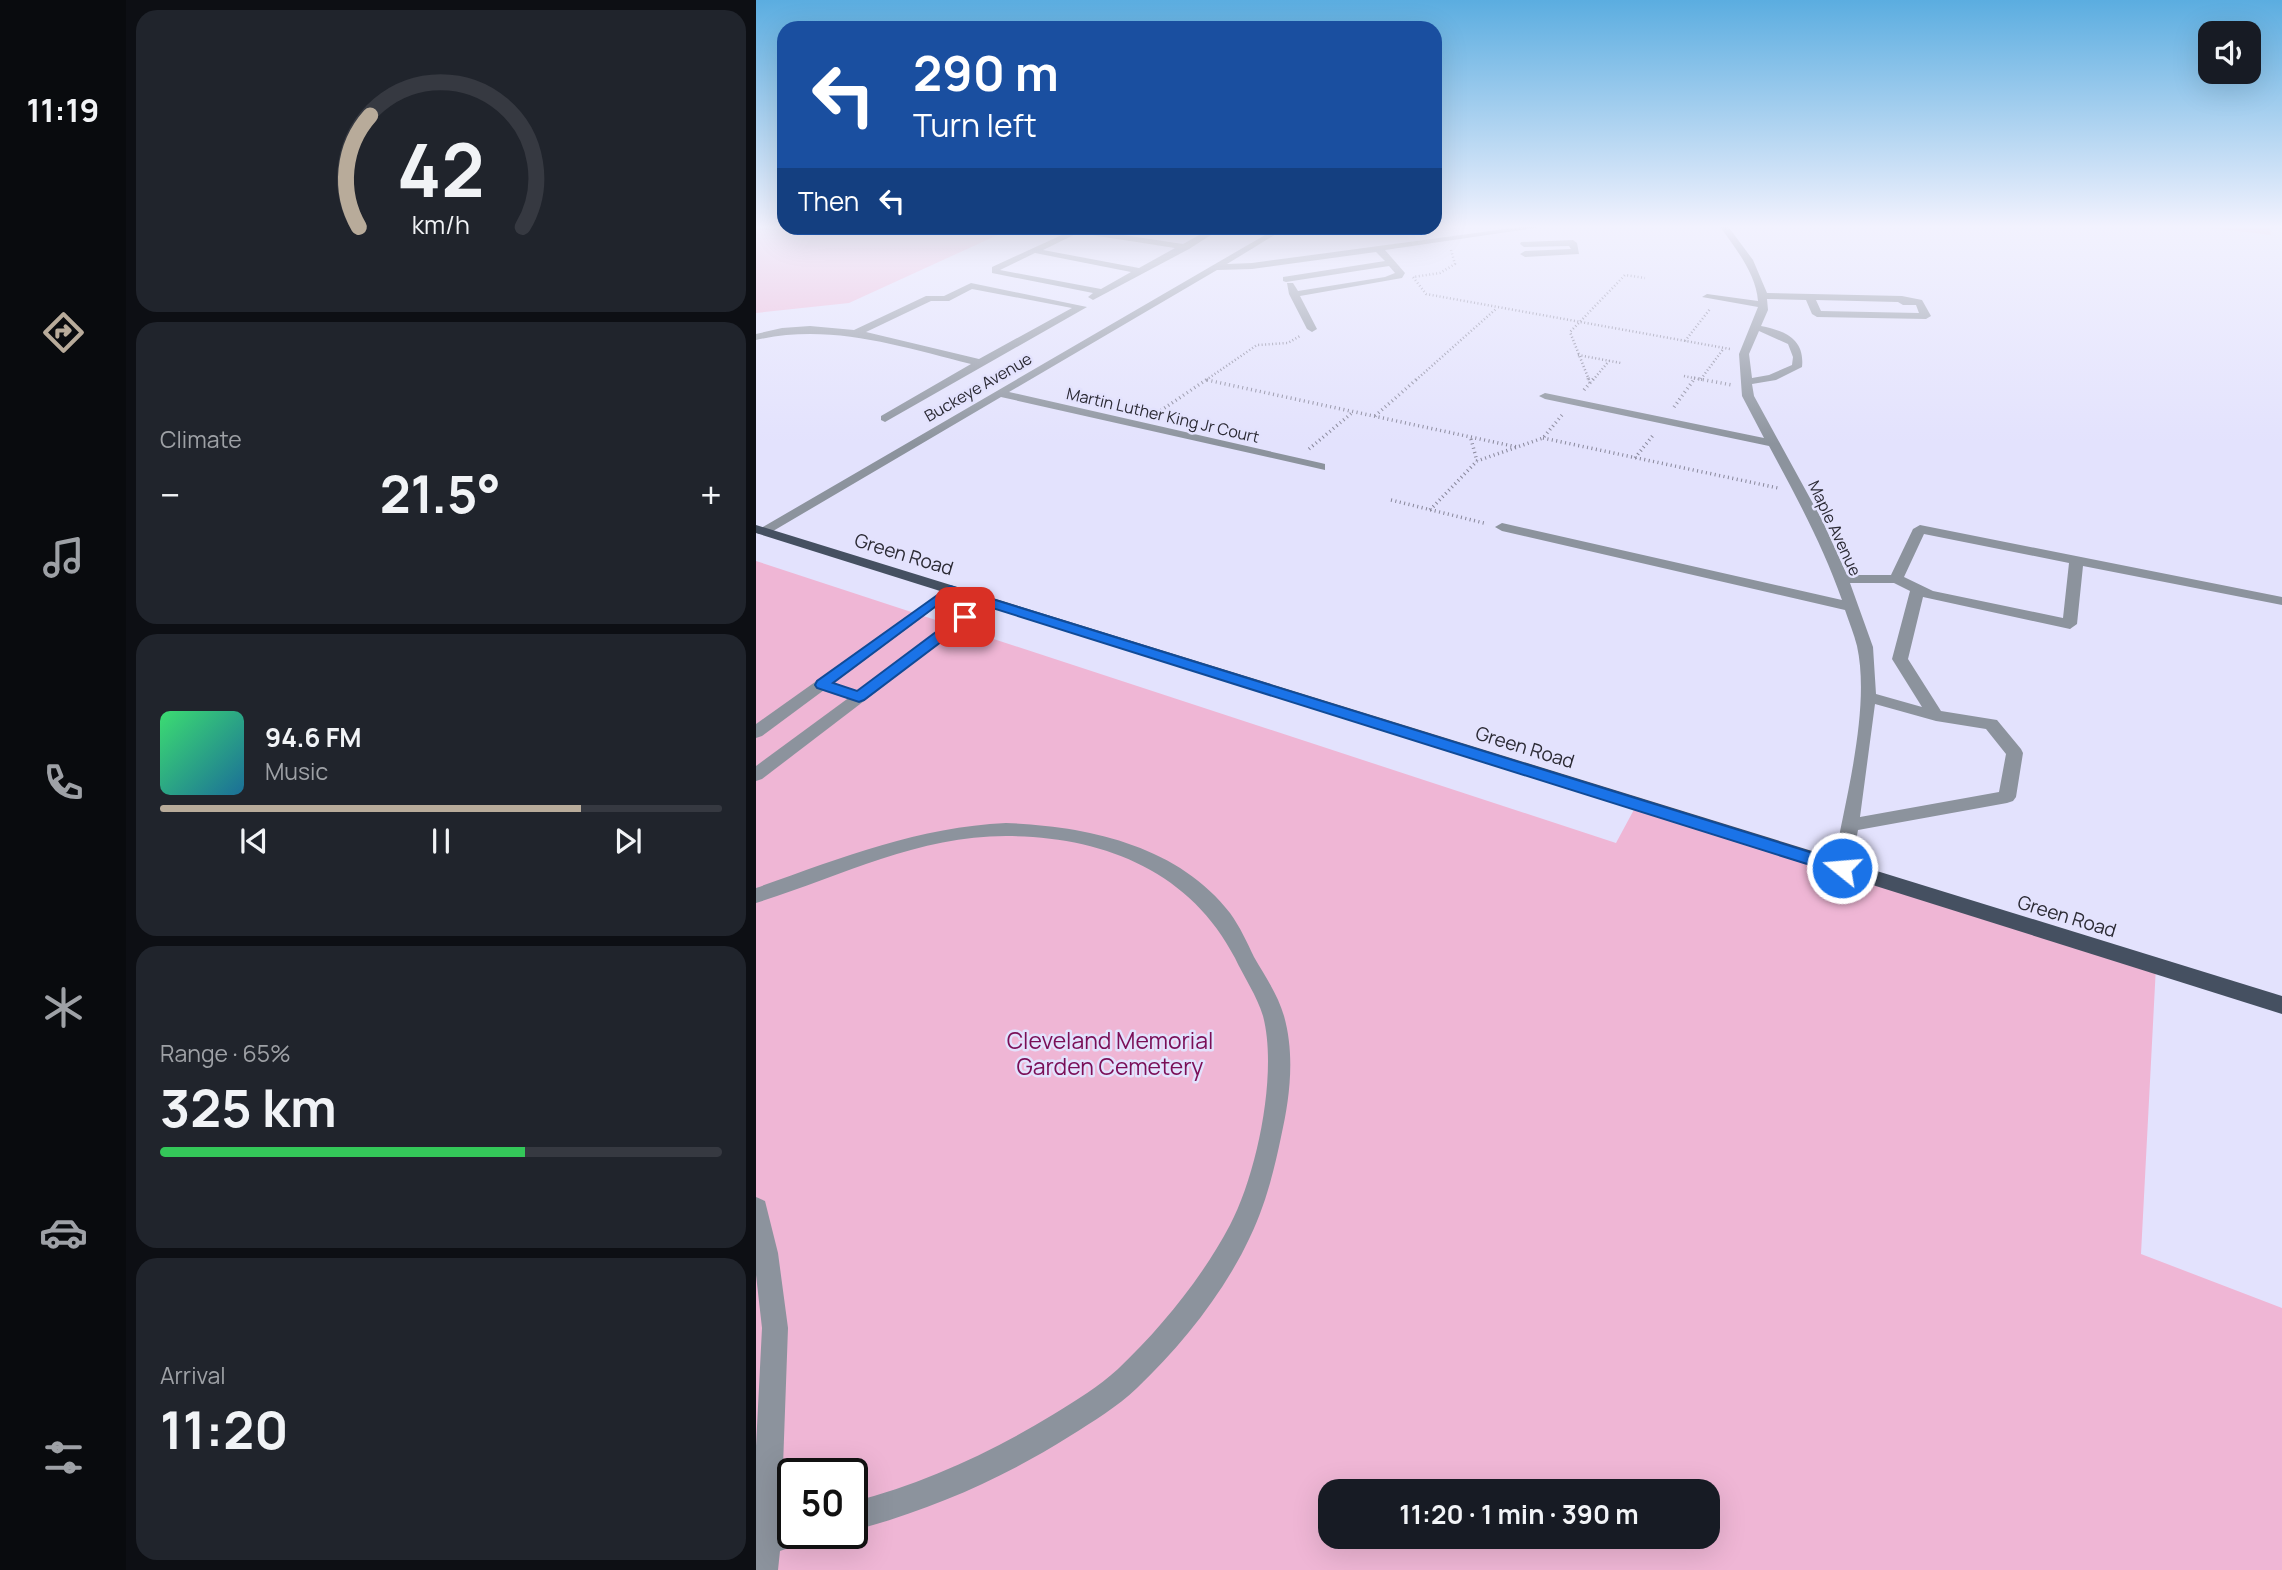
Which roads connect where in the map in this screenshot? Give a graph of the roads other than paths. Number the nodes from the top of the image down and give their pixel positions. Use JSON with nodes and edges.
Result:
{"nodes":[{"id":1,"x":928,"y":298,"type":"edge"},
{"id":2,"x":1037,"y":298,"type":"edge"},
{"id":3,"x":1091,"y":298,"type":"edge"},
{"id":4,"x":1160,"y":298,"type":"edge"},
{"id":5,"x":1296,"y":298,"type":"edge"},
{"id":6,"x":1717,"y":298,"type":"edge"},
{"id":7,"x":1795,"y":298,"type":"edge"},
{"id":8,"x":1810,"y":298,"type":"edge"},
{"id":9,"x":1868,"y":298,"type":"edge"},
{"id":10,"x":1763,"y":301,"type":"junction"},
{"id":11,"x":1078,"y":306,"type":"junction"},
{"id":12,"x":1755,"y":327,"type":"junction"},
{"id":13,"x":1312,"y":329,"type":"road end"},
{"id":14,"x":853,"y":335,"type":"junction"},
{"id":15,"x":756,"y":337,"type":"edge"},
{"id":16,"x":980,"y":363,"type":"junction"},
{"id":17,"x":1746,"y":385,"type":"junction"},
{"id":18,"x":998,"y":393,"type":"junction"},
{"id":19,"x":1545,"y":396,"type":"dead end"},
{"id":20,"x":886,"y":418,"type":"dead end"},
{"id":21,"x":1773,"y":443,"type":"junction"},
{"id":22,"x":1321,"y":467,"type":"dead end"},
{"id":23,"x":1502,"y":527,"type":"road end"},
{"id":24,"x":759,"y":530,"type":"edge"},
{"id":25,"x":2076,"y":560,"type":"junction"},
{"id":26,"x":1841,"y":579,"type":"junction"},
{"id":27,"x":1896,"y":579,"type":"junction"},
{"id":28,"x":1918,"y":589,"type":"junction"},
{"id":29,"x":950,"y":590,"type":"junction"},
{"id":30,"x":986,"y":601,"type":"junction"},
{"id":31,"x":2282,"y":601,"type":"edge"},
{"id":32,"x":1851,"y":607,"type":"junction"},
{"id":33,"x":822,"y":685,"type":"junction"},
{"id":34,"x":859,"y":697,"type":"junction"},
{"id":35,"x":1868,"y":697,"type":"junction"},
{"id":36,"x":1936,"y":716,"type":"junction"},
{"id":37,"x":756,"y":732,"type":"edge"},
{"id":38,"x":756,"y":775,"type":"edge"},
{"id":39,"x":1850,"y":825,"type":"junction"},
{"id":40,"x":1842,"y":868,"type":"junction"},
{"id":41,"x":756,"y":896,"type":"edge"},
{"id":42,"x":2282,"y":1005,"type":"edge"},
{"id":43,"x":756,"y":1209,"type":"edge"},
{"id":44,"x":868,"y":1513,"type":"edge"},
{"id":45,"x":772,"y":1538,"type":"edge"},
{"id":46,"x":762,"y":1570,"type":"edge"}],
"edges":[{"from":1,"to":14,"type":"street"},
{"from":2,"to":11,"type":"street"},
{"from":3,"to":11,"type":"street"},
{"from":4,"to":18,"type":"street","name":"Buckeye Avenue"},
{"from":5,"to":13,"type":"street"},
{"from":6,"to":10,"type":"street"},
{"from":7,"to":10,"type":"street"},
{"from":8,"to":9,"type":"street"},
{"from":10,"to":12,"type":"street","name":"Maple Avenue"},
{"from":11,"to":16,"type":"street"},
{"from":12,"to":17,"type":"street","name":"Maple Avenue"},
{"from":12,"to":17,"type":"street"},
{"from":14,"to":15,"type":"street"},
{"from":14,"to":16,"type":"street"},
{"from":16,"to":20,"type":"street"},
{"from":17,"to":21,"type":"street","name":"Maple Avenue"},
{"from":18,"to":22,"type":"street","name":"Martin Luther King Jr Court"},
{"from":18,"to":24,"type":"street","name":"Buckeye Avenue"},
{"from":19,"to":21,"type":"street"},
{"from":21,"to":26,"type":"street","name":"Maple Avenue"},
{"from":23,"to":32,"type":"street"},
{"from":24,"to":29,"type":"main road","name":"Green Road"},
{"from":25,"to":27,"type":"street"},
{"from":25,"to":28,"type":"street"},
{"from":25,"to":31,"type":"street"},
{"from":26,"to":27,"type":"street"},
{"from":26,"to":32,"type":"street","name":"Maple Avenue"},
{"from":27,"to":28,"type":"street"},
{"from":28,"to":36,"type":"street"},
{"from":29,"to":30,"type":"main road","name":"Green Road"},
{"from":29,"to":33,"type":"street"},
{"from":30,"to":34,"type":"street"},
{"from":30,"to":40,"type":"main road","name":"Green Road"},
{"from":32,"to":35,"type":"street","name":"Maple Avenue"},
{"from":33,"to":34,"type":"street"},
{"from":33,"to":37,"type":"street"},
{"from":34,"to":38,"type":"street"},
{"from":35,"to":36,"type":"street"},
{"from":35,"to":39,"type":"street","name":"Maple Avenue"},
{"from":36,"to":39,"type":"street"},
{"from":39,"to":40,"type":"street","name":"Maple Avenue"},
{"from":40,"to":42,"type":"main road","name":"Green Road"},
{"from":41,"to":44,"type":"street"},
{"from":43,"to":45,"type":"street"},
{"from":45,"to":46,"type":"street"}]}
